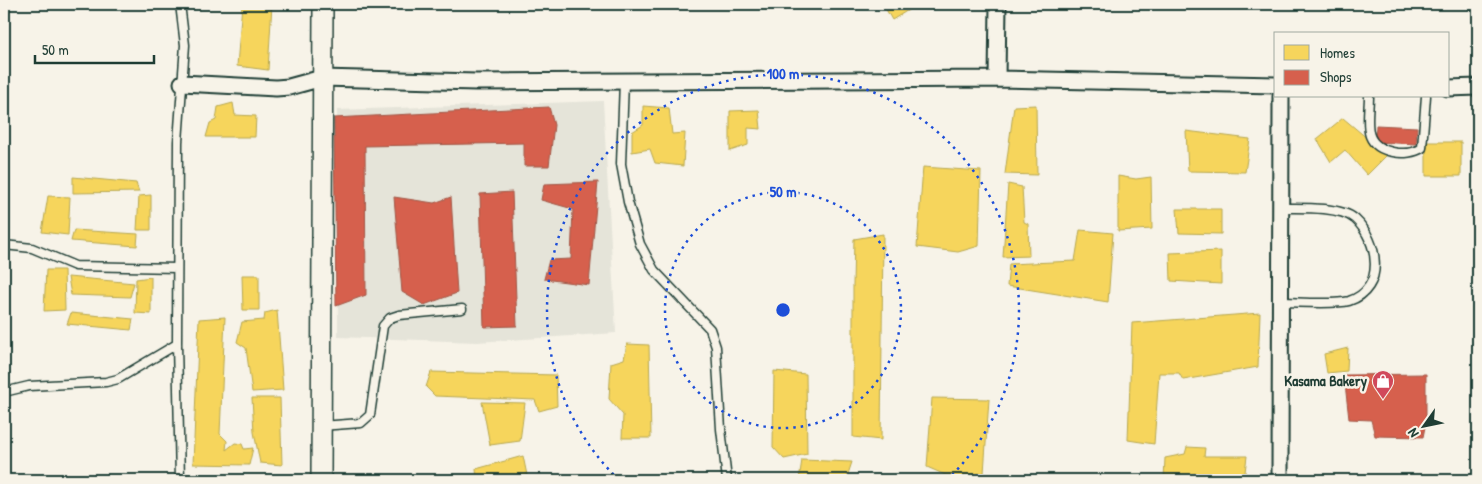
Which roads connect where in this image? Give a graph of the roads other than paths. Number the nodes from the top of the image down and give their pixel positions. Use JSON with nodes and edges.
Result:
{"nodes":[{"id":1,"x":180,"y":4,"type":"edge"},
{"id":2,"x":323,"y":4,"type":"edge"},
{"id":3,"x":998,"y":4,"type":"edge"},
{"id":4,"x":322,"y":78,"type":"junction"},
{"id":5,"x":997,"y":79,"type":"junction"},
{"id":6,"x":624,"y":81,"type":"junction"},
{"id":7,"x":182,"y":83,"type":"junction"},
{"id":8,"x":1274,"y":85,"type":"edge"},
{"id":9,"x":1478,"y":87,"type":"edge"},
{"id":10,"x":1450,"y":88,"type":"edge"},
{"id":11,"x":1281,"y":98,"type":"edge"},
{"id":12,"x":1369,"y":98,"type":"edge"},
{"id":13,"x":1426,"y":98,"type":"edge"},
{"id":14,"x":1280,"y":208,"type":"junction"},
{"id":15,"x":4,"y":244,"type":"edge"},
{"id":16,"x":177,"y":268,"type":"junction"},
{"id":17,"x":1280,"y":302,"type":"junction"},
{"id":18,"x":462,"y":309,"type":"dead end"},
{"id":19,"x":177,"y":344,"type":"junction"},
{"id":20,"x":4,"y":392,"type":"edge"},
{"id":21,"x":321,"y":426,"type":"junction"},
{"id":22,"x":180,"y":480,"type":"edge"},
{"id":23,"x":320,"y":480,"type":"edge"},
{"id":24,"x":727,"y":480,"type":"edge"},
{"id":25,"x":1280,"y":480,"type":"edge"}],
"edges":[{"from":1,"to":7,"type":"lane"},
{"from":2,"to":4,"type":"street"},
{"from":3,"to":5,"type":"street"},
{"from":4,"to":6,"type":"street"},
{"from":4,"to":7,"type":"street"},
{"from":4,"to":21,"type":"street"},
{"from":5,"to":6,"type":"street"},
{"from":5,"to":8,"type":"street"},
{"from":6,"to":24,"type":"lane"},
{"from":7,"to":16,"type":"lane"},
{"from":9,"to":10,"type":"street"},
{"from":11,"to":14,"type":"street"},
{"from":12,"to":13,"type":"lane"},
{"from":14,"to":17,"type":"street"},
{"from":14,"to":17,"type":"lane"},
{"from":15,"to":16,"type":"lane"},
{"from":16,"to":19,"type":"lane"},
{"from":17,"to":25,"type":"street"},
{"from":18,"to":21,"type":"lane"},
{"from":19,"to":20,"type":"lane"},
{"from":19,"to":22,"type":"lane"},
{"from":21,"to":23,"type":"street"}]}
